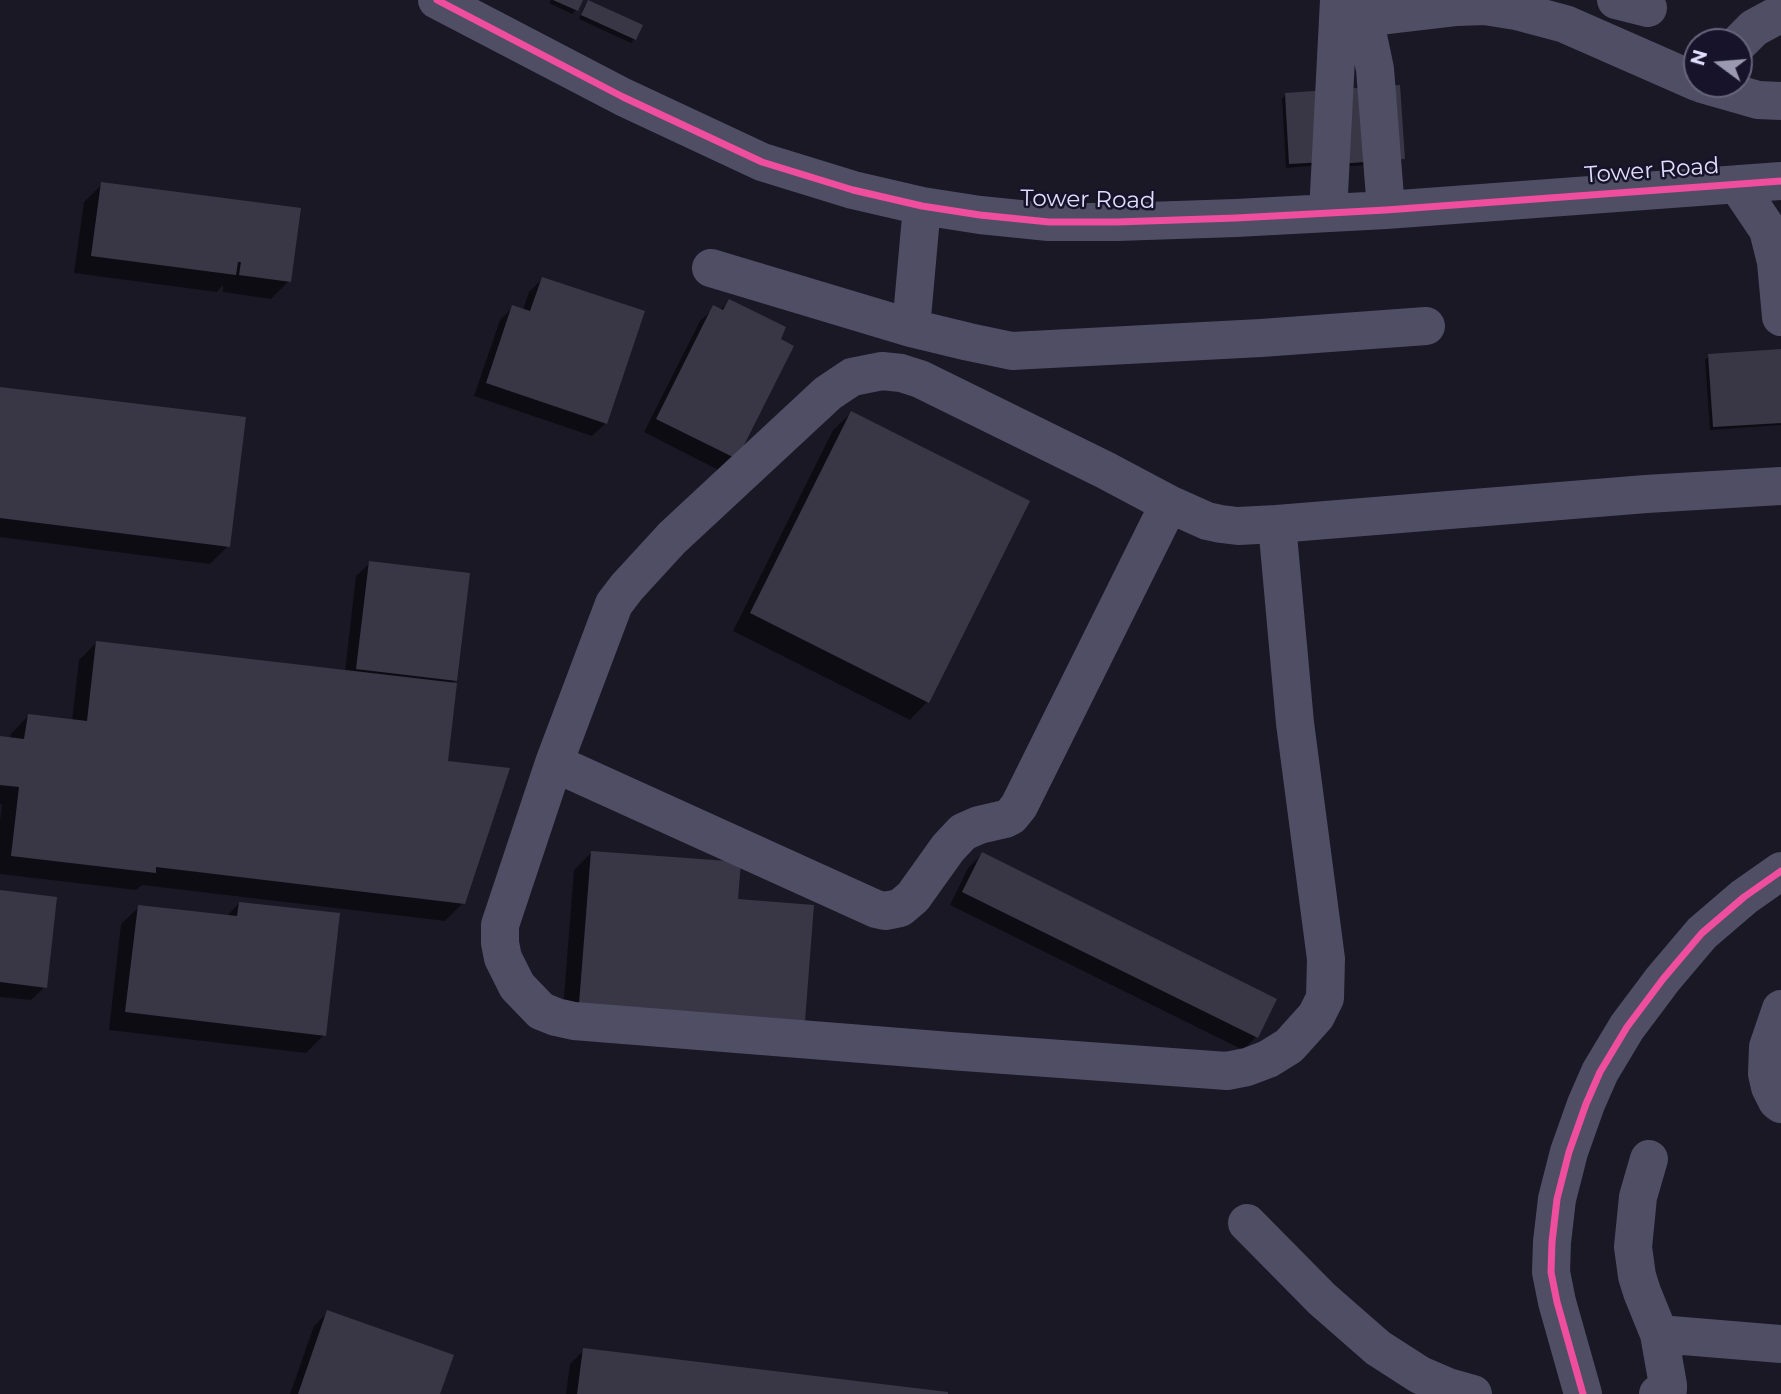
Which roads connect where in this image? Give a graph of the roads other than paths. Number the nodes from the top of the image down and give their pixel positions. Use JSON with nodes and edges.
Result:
{"nodes":[{"id":1,"x":437,"y":0,"type":"edge"},
{"id":2,"x":1535,"y":7,"type":"edge"},
{"id":3,"x":1349,"y":9,"type":"edge"},
{"id":4,"x":1781,"y":16,"type":"edge"},
{"id":5,"x":1753,"y":29,"type":"edge"},
{"id":6,"x":1683,"y":75,"type":"edge"},
{"id":7,"x":1751,"y":98,"type":"edge"},
{"id":8,"x":1781,"y":102,"type":"edge"},
{"id":9,"x":1781,"y":181,"type":"edge"},
{"id":10,"x":1737,"y":184,"type":"junction"},
{"id":11,"x":922,"y":206,"type":"junction"},
{"id":12,"x":1386,"y":210,"type":"junction"},
{"id":13,"x":1328,"y":213,"type":"junction"},
{"id":14,"x":711,"y":268,"type":"dead end"},
{"id":15,"x":1781,"y":317,"type":"edge"},
{"id":16,"x":1426,"y":326,"type":"dead end"},
{"id":17,"x":911,"y":328,"type":"junction"},
{"id":18,"x":1781,"y":486,"type":"edge"},
{"id":19,"x":1169,"y":504,"type":"junction"},
{"id":20,"x":1277,"y":524,"type":"junction"},
{"id":21,"x":554,"y":763,"type":"junction"},
{"id":22,"x":1781,"y":871,"type":"edge"},
{"id":23,"x":1781,"y":1009,"type":"edge"},
{"id":24,"x":1781,"y":1104,"type":"edge"},
{"id":25,"x":1649,"y":1159,"type":"dead end"},
{"id":26,"x":1247,"y":1223,"type":"dead end"},
{"id":27,"x":1659,"y":1334,"type":"junction"},
{"id":28,"x":1781,"y":1344,"type":"edge"},
{"id":29,"x":1473,"y":1394,"type":"edge"},
{"id":30,"x":1583,"y":1394,"type":"edge"},
{"id":31,"x":1658,"y":1394,"type":"edge"}],
"edges":[{"from":1,"to":11,"type":"street","name":"Tower Road"},
{"from":2,"to":3,"type":"street"},
{"from":2,"to":6,"type":"street"},
{"from":3,"to":12,"type":"street"},
{"from":3,"to":13,"type":"street"},
{"from":4,"to":5,"type":"street"},
{"from":7,"to":8,"type":"street"},
{"from":9,"to":10,"type":"street","name":"Tower Road"},
{"from":10,"to":12,"type":"street","name":"Tower Road"},
{"from":10,"to":15,"type":"street"},
{"from":11,"to":13,"type":"street","name":"Tower Road"},
{"from":11,"to":17,"type":"street"},
{"from":12,"to":13,"type":"street","name":"Tower Road"},
{"from":14,"to":17,"type":"street"},
{"from":16,"to":17,"type":"street"},
{"from":18,"to":20,"type":"street"},
{"from":19,"to":20,"type":"street"},
{"from":19,"to":21,"type":"street"},
{"from":19,"to":21,"type":"street"},
{"from":20,"to":21,"type":"street"},
{"from":22,"to":30,"type":"street"},
{"from":23,"to":24,"type":"street"},
{"from":25,"to":27,"type":"street"},
{"from":26,"to":29,"type":"street"},
{"from":27,"to":28,"type":"street"},
{"from":27,"to":31,"type":"street"}]}
